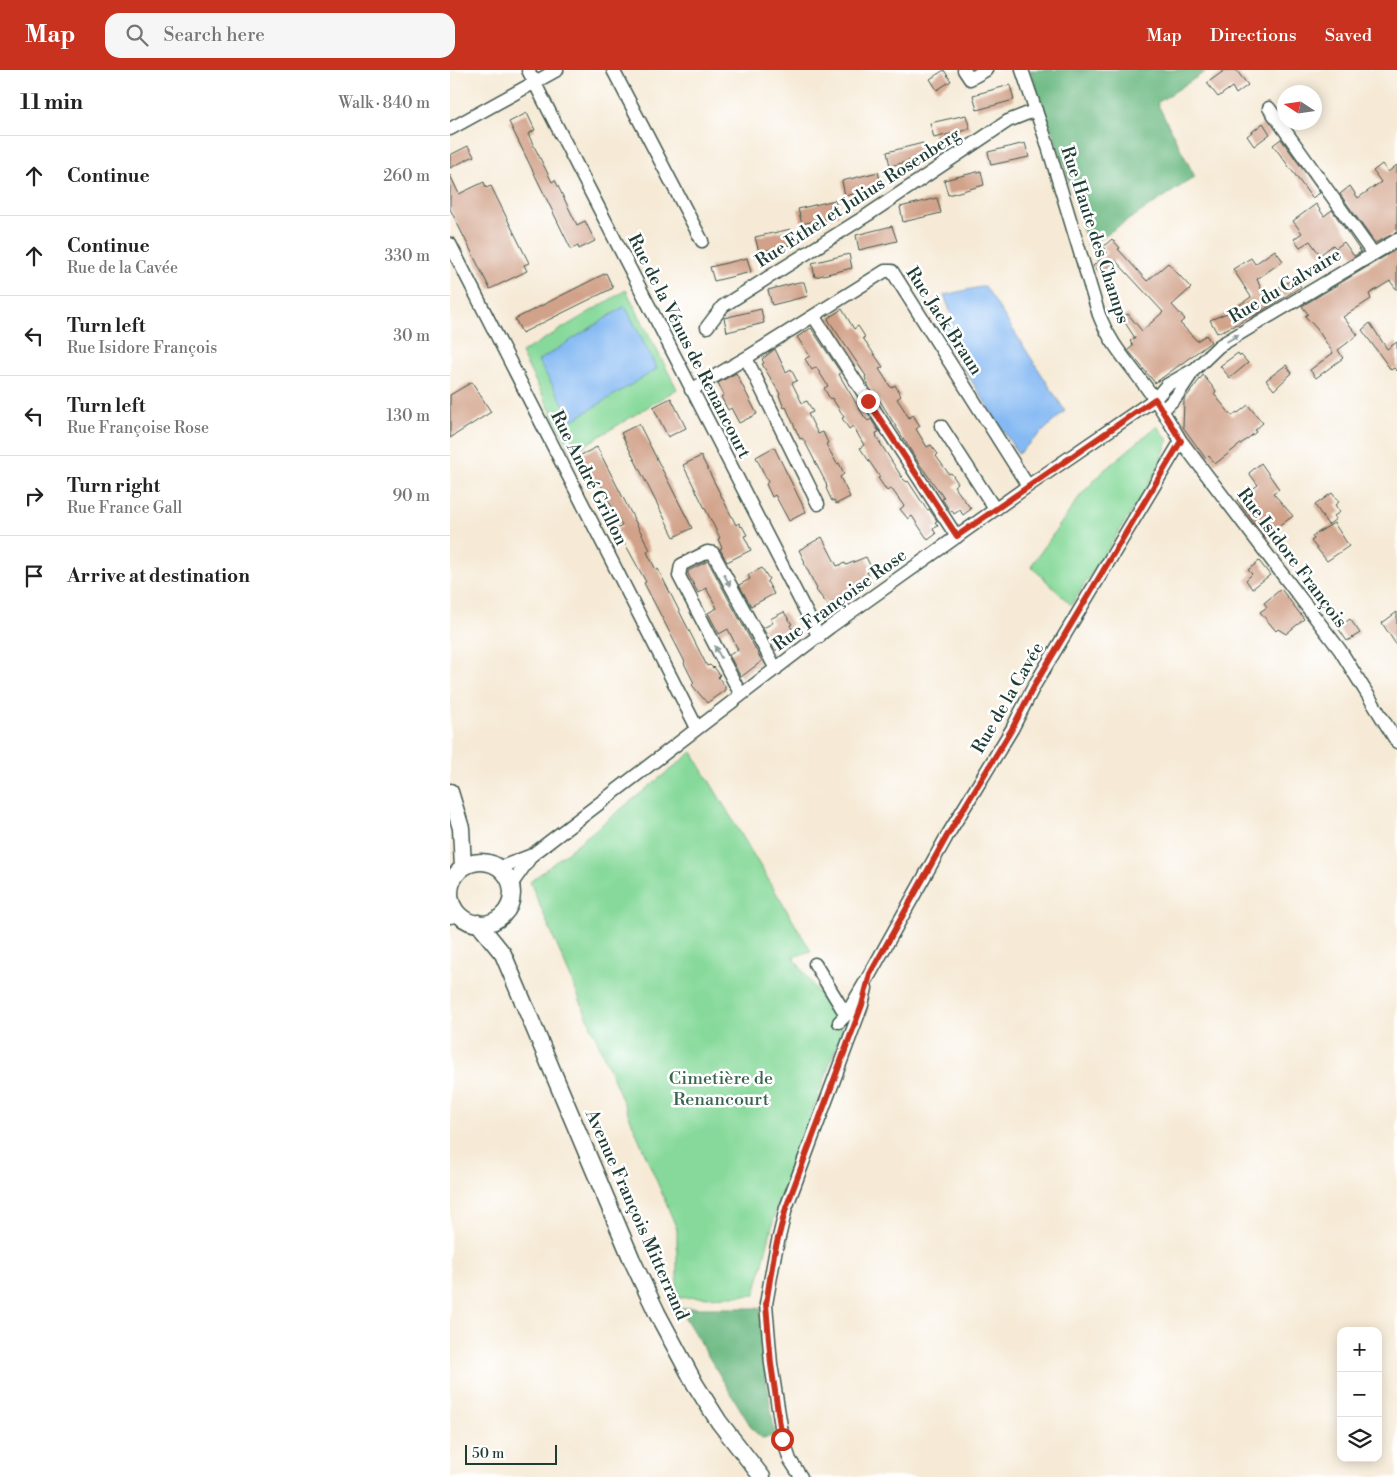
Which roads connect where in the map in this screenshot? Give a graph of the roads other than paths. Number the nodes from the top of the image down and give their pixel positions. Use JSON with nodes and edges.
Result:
{"nodes":[{"id":1,"x":528,"y":70,"type":"edge"},
{"id":2,"x":557,"y":70,"type":"edge"},
{"id":3,"x":613,"y":70,"type":"edge"},
{"id":4,"x":964,"y":70,"type":"edge"},
{"id":5,"x":986,"y":70,"type":"edge"},
{"id":6,"x":1022,"y":70,"type":"edge"},
{"id":7,"x":535,"y":83,"type":"junction"},
{"id":8,"x":1269,"y":108,"type":"dead end"},
{"id":9,"x":1036,"y":110,"type":"junction"},
{"id":10,"x":450,"y":129,"type":"edge"},
{"id":11,"x":1397,"y":240,"type":"edge"},
{"id":12,"x":702,"y":241,"type":"dead end"},
{"id":13,"x":450,"y":244,"type":"edge"},
{"id":14,"x":1373,"y":254,"type":"junction"},
{"id":15,"x":814,"y":316,"type":"junction"},
{"id":16,"x":707,"y":327,"type":"dead end"},
{"id":17,"x":746,"y":358,"type":"junction"},
{"id":18,"x":1195,"y":369,"type":"junction"},
{"id":19,"x":691,"y":390,"type":"junction"},
{"id":20,"x":1155,"y":399,"type":"junction"},
{"id":21,"x":1163,"y":410,"type":"junction"},
{"id":22,"x":941,"y":426,"type":"dead end"},
{"id":23,"x":1181,"y":441,"type":"junction"},
{"id":24,"x":1028,"y":486,"type":"junction"},
{"id":25,"x":818,"y":504,"type":"dead end"},
{"id":26,"x":995,"y":509,"type":"junction"},
{"id":27,"x":957,"y":536,"type":"junction"},
{"id":28,"x":819,"y":637,"type":"junction"},
{"id":29,"x":776,"y":669,"type":"junction"},
{"id":30,"x":741,"y":695,"type":"junction"},
{"id":31,"x":697,"y":728,"type":"junction"},
{"id":32,"x":1397,"y":742,"type":"edge"},
{"id":33,"x":450,"y":792,"type":"edge"},
{"id":34,"x":461,"y":828,"type":"junction"},
{"id":35,"x":532,"y":855,"type":"junction"},
{"id":36,"x":492,"y":865,"type":"junction"},
{"id":37,"x":463,"y":868,"type":"junction"},
{"id":38,"x":511,"y":885,"type":"junction"},
{"id":39,"x":450,"y":893,"type":"edge"},
{"id":40,"x":455,"y":916,"type":"edge"},
{"id":41,"x":500,"y":917,"type":"junction"},
{"id":42,"x":478,"y":923,"type":"junction"},
{"id":43,"x":503,"y":954,"type":"junction"},
{"id":44,"x":815,"y":964,"type":"dead end"},
{"id":45,"x":870,"y":974,"type":"junction"},
{"id":46,"x":762,"y":1477,"type":"edge"},
{"id":47,"x":801,"y":1477,"type":"edge"}],
"edges":[{"from":1,"to":7,"type":"street","name":"Rue de la Vénus de Renancourt"},
{"from":2,"to":7,"type":"street"},
{"from":3,"to":12,"type":"street"},
{"from":4,"to":5,"type":"street"},
{"from":6,"to":9,"type":"street","name":"Rue Haute des Champs"},
{"from":7,"to":10,"type":"street"},
{"from":7,"to":19,"type":"street","name":"Rue de la Vénus de Renancourt"},
{"from":8,"to":14,"type":"street"},
{"from":9,"to":16,"type":"street","name":"Rue Ethel et Julius Rosenberg"},
{"from":9,"to":20,"type":"street","name":"Rue Haute des Champs"},
{"from":11,"to":14,"type":"street","name":"Rue du Calvaire"},
{"from":13,"to":31,"type":"street","name":"Rue André Grillon"},
{"from":18,"to":14,"type":"street","name":"Rue du Calvaire","one_way":true},
{"from":15,"to":17,"type":"street","name":"Rue Jack Braun"},
{"from":15,"to":24,"type":"street","name":"Rue Jack Braun"},
{"from":15,"to":27,"type":"street"},
{"from":17,"to":19,"type":"street","name":"Rue Jack Braun"},
{"from":17,"to":25,"type":"street"},
{"from":18,"to":20,"type":"street","name":"Rue du Calvaire"},
{"from":18,"to":21,"type":"street","name":"Rue du Calvaire"},
{"from":19,"to":28,"type":"street","name":"Rue de la Vénus de Renancourt"},
{"from":20,"to":21,"type":"street","name":"Rue Isidore François"},
{"from":20,"to":24,"type":"street","name":"Rue Françoise Rose"},
{"from":21,"to":23,"type":"street","name":"Rue Isidore François"},
{"from":22,"to":26,"type":"street"},
{"from":23,"to":32,"type":"street","name":"Rue Isidore François"},
{"from":23,"to":45,"type":"street","name":"Rue de la Cavée"},
{"from":24,"to":26,"type":"street","name":"Rue Françoise Rose"},
{"from":26,"to":27,"type":"street","name":"Rue Françoise Rose"},
{"from":27,"to":28,"type":"street","name":"Rue Françoise Rose"},
{"from":28,"to":29,"type":"street","name":"Rue Françoise Rose"},
{"from":29,"to":30,"type":"street","name":"Rue Françoise Rose"},
{"from":30,"to":29,"type":"street","one_way":true},
{"from":30,"to":31,"type":"street","name":"Rue Françoise Rose"},
{"from":31,"to":35,"type":"street","name":"Rue Françoise Rose"},
{"from":33,"to":34,"type":"main road"},
{"from":34,"to":36,"type":"main road"},
{"from":34,"to":37,"type":"main road"},
{"from":35,"to":36,"type":"street"},
{"from":35,"to":38,"type":"street"},
{"from":36,"to":37,"type":"main road"},
{"from":36,"to":38,"type":"main road"},
{"from":37,"to":39,"type":"main road"},
{"from":38,"to":41,"type":"main road"},
{"from":39,"to":40,"type":"main road"},
{"from":40,"to":42,"type":"main road"},
{"from":41,"to":42,"type":"main road"},
{"from":41,"to":43,"type":"main road","name":"Avenue François Mitterrand"},
{"from":42,"to":43,"type":"main road","name":"Avenue François Mitterrand"},
{"from":43,"to":46,"type":"main road","name":"Avenue François Mitterrand"},
{"from":44,"to":45,"type":"street"},
{"from":45,"to":47,"type":"street"}]}
